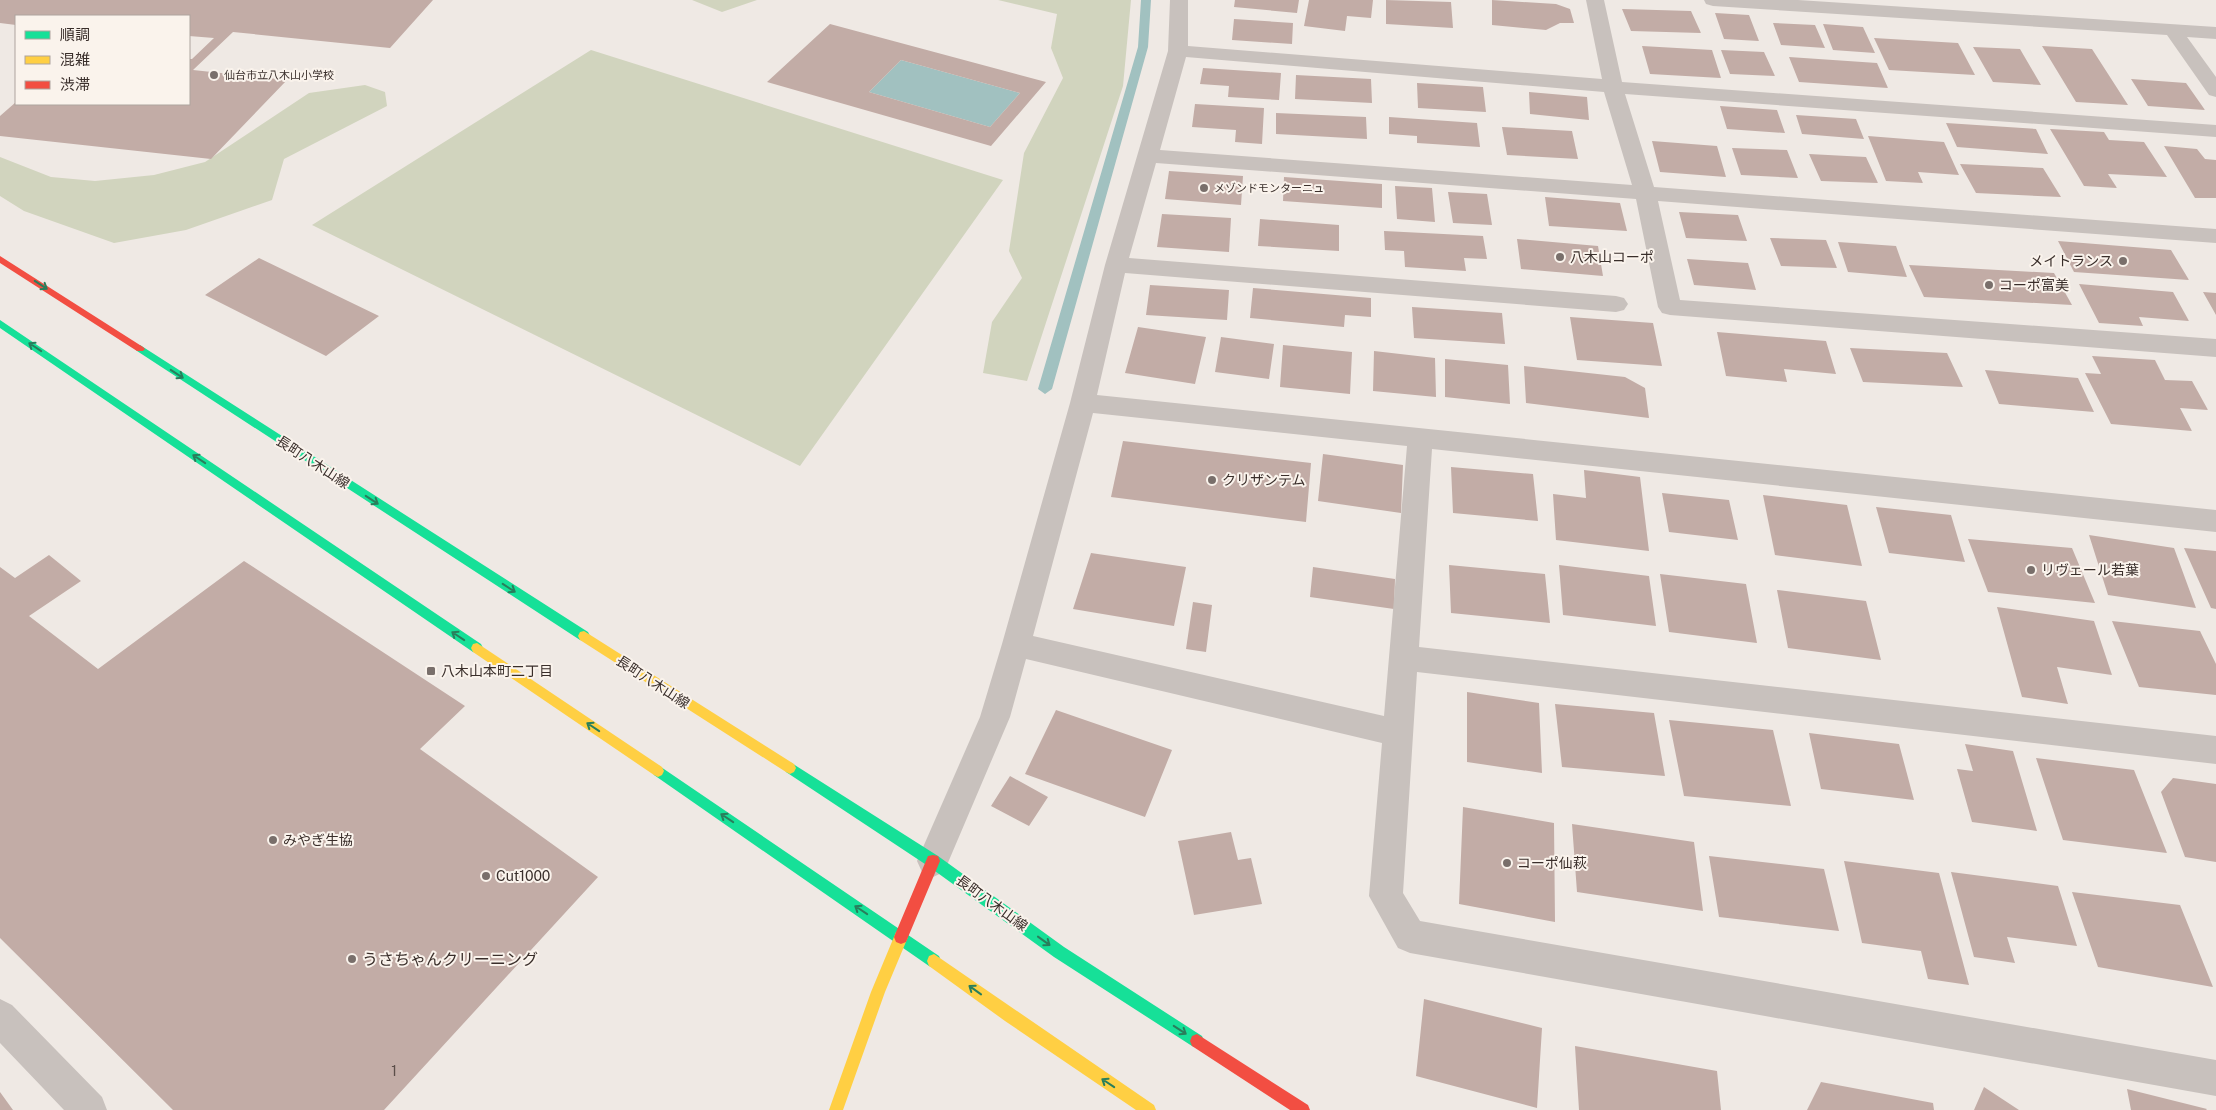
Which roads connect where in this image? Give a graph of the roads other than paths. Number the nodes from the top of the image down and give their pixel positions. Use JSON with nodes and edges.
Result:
{"nodes":[{"id":1,"x":1178,"y":0,"type":"edge"},
{"id":2,"x":1595,"y":0,"type":"edge"},
{"id":3,"x":1713,"y":0,"type":"edge"},
{"id":4,"x":1771,"y":2,"type":"edge"},
{"id":5,"x":2173,"y":31,"type":"junction"},
{"id":6,"x":2216,"y":33,"type":"edge"},
{"id":7,"x":1178,"y":51,"type":"junction"},
{"id":8,"x":1613,"y":87,"type":"junction"},
{"id":9,"x":2216,"y":91,"type":"edge"},
{"id":10,"x":2216,"y":131,"type":"edge"},
{"id":11,"x":1146,"y":156,"type":"junction"},
{"id":12,"x":1645,"y":193,"type":"junction"},
{"id":13,"x":2216,"y":236,"type":"edge"},
{"id":14,"x":0,"y":259,"type":"edge"},
{"id":15,"x":1116,"y":265,"type":"junction"},
{"id":16,"x":1616,"y":304,"type":"dead end"},
{"id":17,"x":0,"y":323,"type":"edge"},
{"id":18,"x":2216,"y":348,"type":"edge"},
{"id":19,"x":1083,"y":403,"type":"junction"},
{"id":20,"x":1420,"y":439,"type":"junction"},
{"id":21,"x":2216,"y":521,"type":"edge"},
{"id":22,"x":1016,"y":644,"type":"junction"},
{"id":23,"x":1404,"y":658,"type":"junction"},
{"id":24,"x":1398,"y":733,"type":"junction"},
{"id":25,"x":2216,"y":750,"type":"edge"},
{"id":26,"x":933,"y":861,"type":"junction"},
{"id":27,"x":902,"y":937,"type":"junction"},
{"id":28,"x":0,"y":1017,"type":"edge"},
{"id":29,"x":2216,"y":1078,"type":"edge"},
{"id":30,"x":89,"y":1110,"type":"edge"},
{"id":31,"x":836,"y":1110,"type":"edge"},
{"id":32,"x":1149,"y":1110,"type":"edge"},
{"id":33,"x":1302,"y":1110,"type":"edge"}],
"edges":[{"from":1,"to":7,"type":"street"},
{"from":2,"to":8,"type":"street"},
{"from":3,"to":4,"type":"street"},
{"from":4,"to":5,"type":"street"},
{"from":5,"to":6,"type":"street"},
{"from":5,"to":9,"type":"street"},
{"from":7,"to":8,"type":"street"},
{"from":7,"to":11,"type":"street"},
{"from":8,"to":10,"type":"street"},
{"from":8,"to":12,"type":"street"},
{"from":11,"to":12,"type":"street"},
{"from":11,"to":15,"type":"street"},
{"from":12,"to":13,"type":"street"},
{"from":12,"to":18,"type":"street"},
{"from":14,"to":26,"type":"street","name":"長町八木山線","one_way":true},
{"from":15,"to":16,"type":"street"},
{"from":15,"to":19,"type":"street"},
{"from":27,"to":17,"type":"street","one_way":true},
{"from":19,"to":20,"type":"street"},
{"from":19,"to":22,"type":"street"},
{"from":20,"to":21,"type":"street"},
{"from":20,"to":23,"type":"street"},
{"from":22,"to":24,"type":"street"},
{"from":22,"to":26,"type":"street"},
{"from":23,"to":24,"type":"street"},
{"from":23,"to":25,"type":"street"},
{"from":24,"to":29,"type":"street"},
{"from":26,"to":27,"type":"street"},
{"from":26,"to":33,"type":"street","name":"長町八木山線","one_way":true},
{"from":27,"to":31,"type":"street"},
{"from":32,"to":27,"type":"street","one_way":true},
{"from":28,"to":30,"type":"street"}]}
